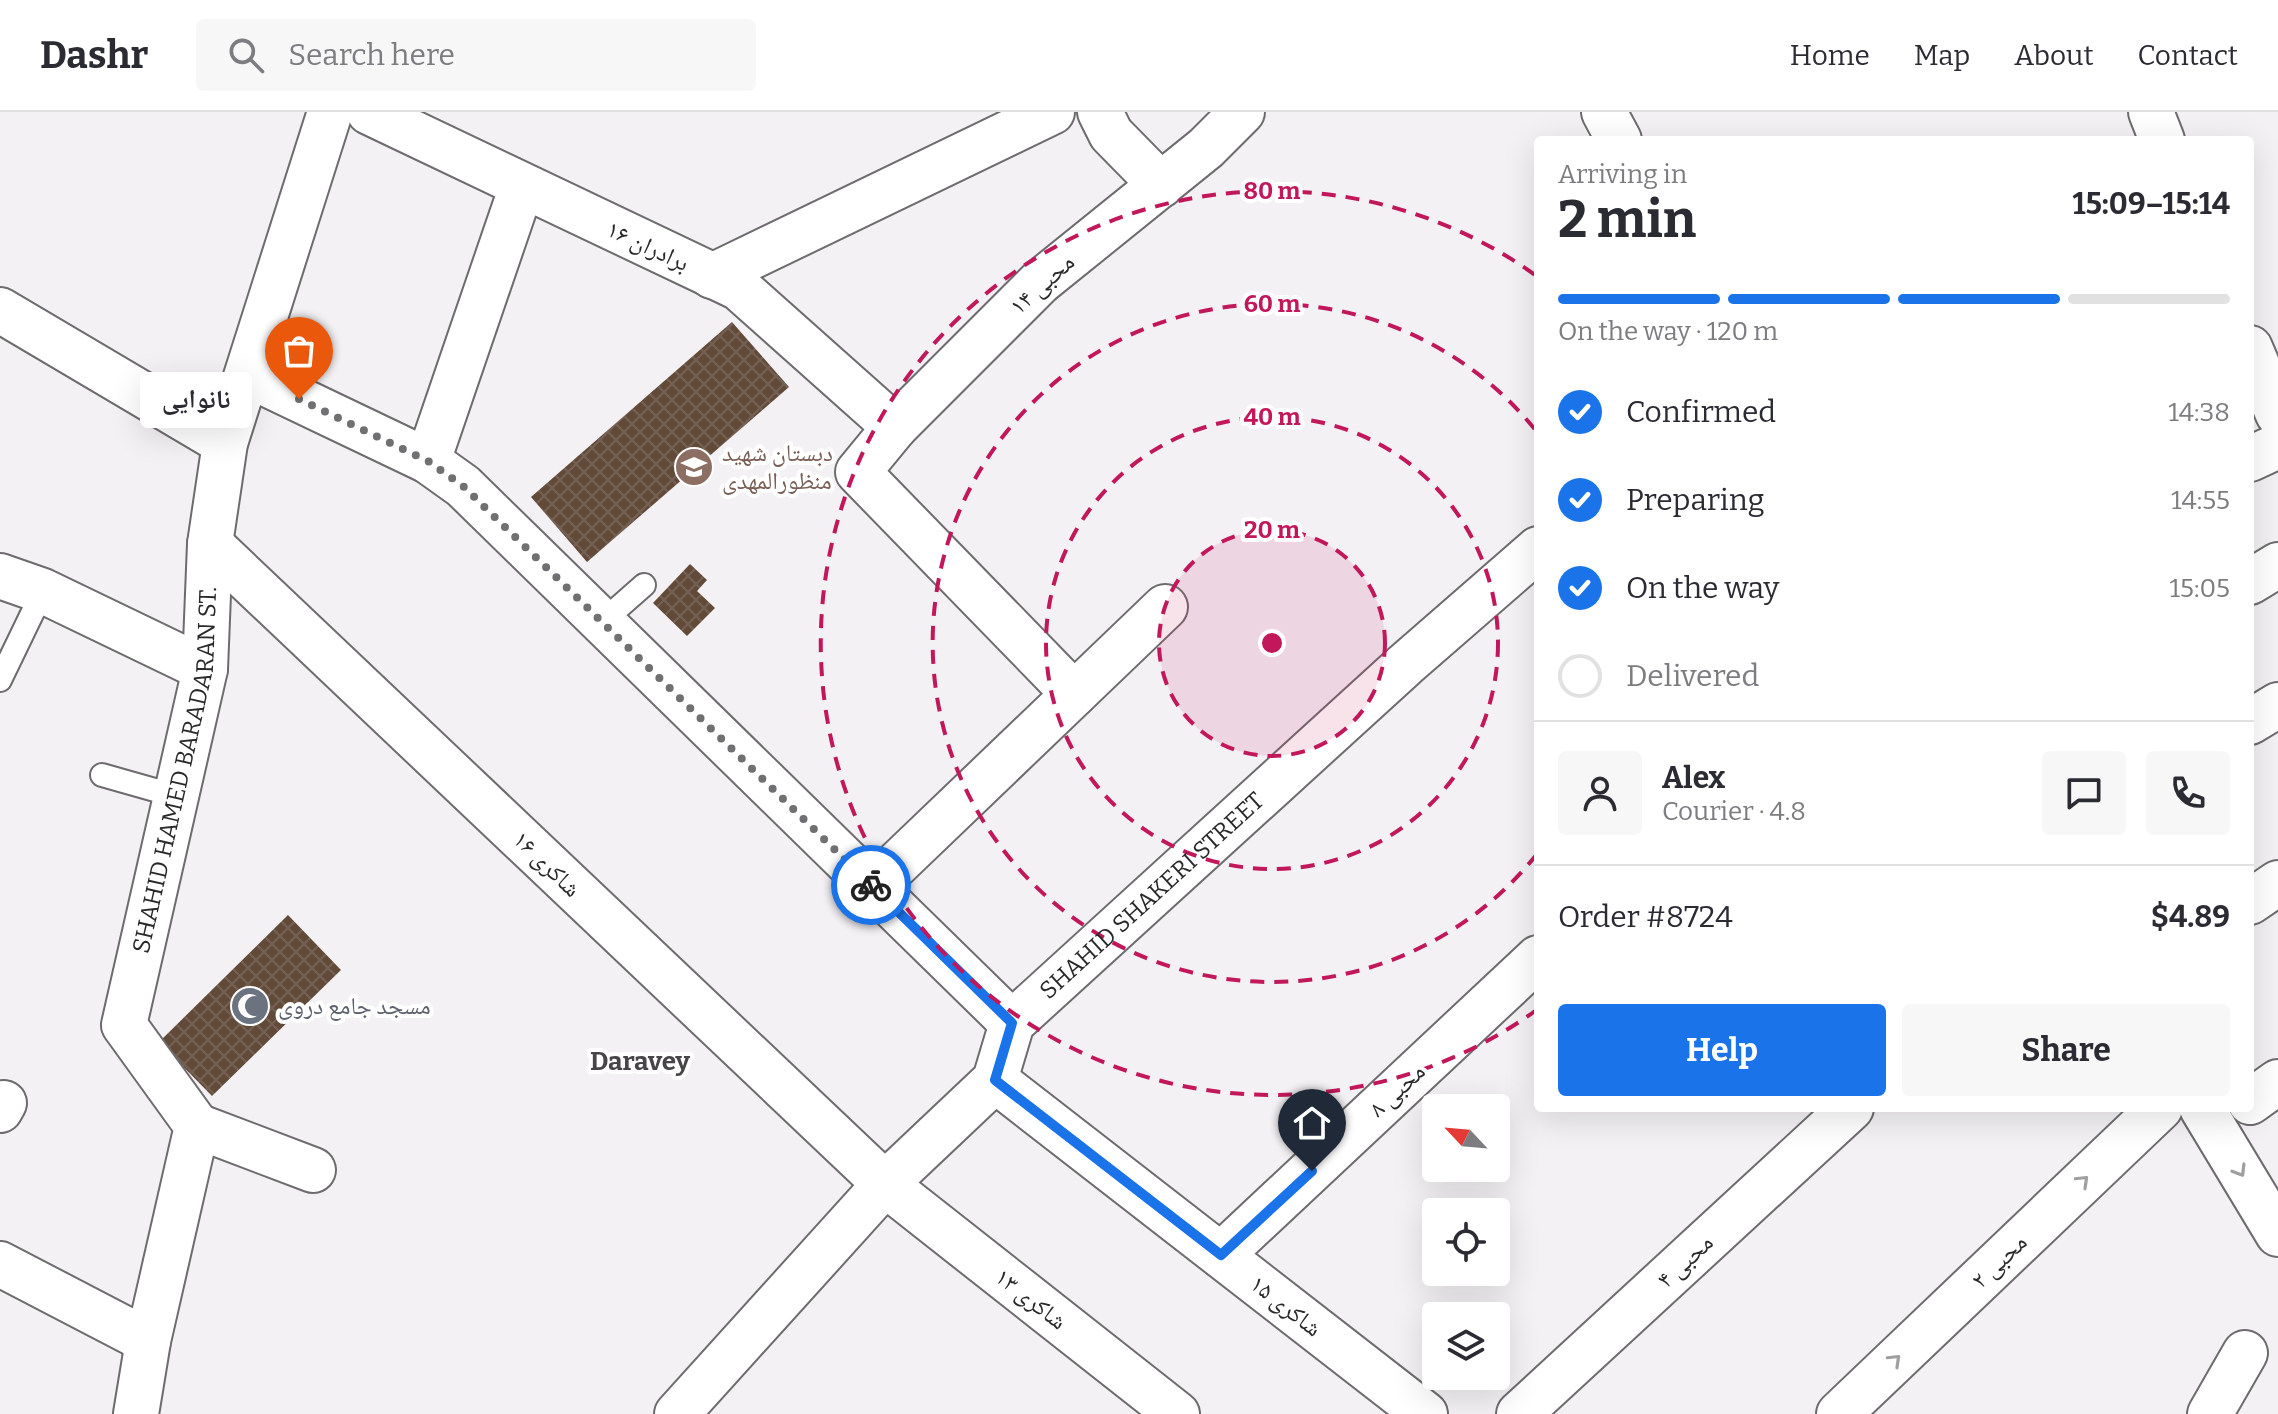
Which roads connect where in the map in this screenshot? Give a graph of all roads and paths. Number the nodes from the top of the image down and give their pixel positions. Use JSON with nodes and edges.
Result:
{"nodes":[{"id":1,"x":330,"y":112,"type":"edge"},
{"id":2,"x":369,"y":112,"type":"edge"},
{"id":3,"x":1052,"y":112,"type":"edge"},
{"id":4,"x":1100,"y":112,"type":"edge"},
{"id":5,"x":1242,"y":112,"type":"edge"},
{"id":6,"x":2151,"y":112,"type":"edge"},
{"id":7,"x":2160,"y":136,"type":"edge"},
{"id":8,"x":1161,"y":185,"type":"junction"},
{"id":9,"x":522,"y":186,"type":"junction"},
{"id":10,"x":712,"y":276,"type":"junction"},
{"id":11,"x":0,"y":310,"type":"edge"},
{"id":12,"x":2254,"y":357,"type":"edge"},
{"id":13,"x":248,"y":375,"type":"junction"},
{"id":14,"x":2278,"y":414,"type":"edge"},
{"id":15,"x":895,"y":427,"type":"junction"},
{"id":16,"x":225,"y":443,"type":"junction"},
{"id":17,"x":2278,"y":446,"type":"edge"},
{"id":18,"x":2254,"y":457,"type":"edge"},
{"id":19,"x":428,"y":461,"type":"junction"},
{"id":20,"x":210,"y":544,"type":"junction"},
{"id":21,"x":1534,"y":552,"type":"edge"},
{"id":22,"x":2278,"y":565,"type":"edge"},
{"id":23,"x":0,"y":576,"type":"edge"},
{"id":24,"x":2254,"y":580,"type":"edge"},
{"id":25,"x":644,"y":585,"type":"dead end"},
{"id":26,"x":43,"y":591,"type":"junction"},
{"id":27,"x":1165,"y":607,"type":"dead end"},
{"id":28,"x":602,"y":622,"type":"junction"},
{"id":29,"x":205,"y":669,"type":"junction"},
{"id":30,"x":0,"y":680,"type":"edge"},
{"id":31,"x":1074,"y":694,"type":"junction"},
{"id":32,"x":2278,"y":705,"type":"edge"},
{"id":33,"x":2254,"y":720,"type":"edge"},
{"id":34,"x":102,"y":775,"type":"dead end"},
{"id":35,"x":176,"y":796,"type":"junction"},
{"id":36,"x":2278,"y":883,"type":"edge"},
{"id":37,"x":873,"y":887,"type":"junction"},
{"id":38,"x":2254,"y":899,"type":"edge"},
{"id":39,"x":1534,"y":962,"type":"edge"},
{"id":40,"x":1012,"y":1023,"type":"junction"},
{"id":41,"x":995,"y":1080,"type":"junction"},
{"id":42,"x":2278,"y":1082,"type":"edge"},
{"id":43,"x":2254,"y":1099,"type":"edge"},
{"id":44,"x":1847,"y":1112,"type":"edge"},
{"id":45,"x":2156,"y":1112,"type":"edge"},
{"id":46,"x":2219,"y":1115,"type":"edge"},
{"id":47,"x":197,"y":1126,"type":"junction"},
{"id":48,"x":313,"y":1170,"type":"dead end"},
{"id":49,"x":885,"y":1184,"type":"junction"},
{"id":50,"x":2278,"y":1234,"type":"edge"},
{"id":51,"x":1221,"y":1255,"type":"junction"},
{"id":52,"x":0,"y":1264,"type":"edge"},
{"id":53,"x":148,"y":1341,"type":"junction"},
{"id":54,"x":2245,"y":1353,"type":"dead end"},
{"id":55,"x":136,"y":1414,"type":"edge"},
{"id":56,"x":677,"y":1414,"type":"edge"},
{"id":57,"x":1177,"y":1414,"type":"edge"},
{"id":58,"x":1425,"y":1414,"type":"edge"},
{"id":59,"x":1519,"y":1414,"type":"edge"},
{"id":60,"x":1839,"y":1414,"type":"edge"},
{"id":61,"x":2210,"y":1414,"type":"edge"}],
"edges":[{"from":1,"to":13,"type":"street","name":"SHAHID HAMED BARADARAN ST."},
{"from":2,"to":9,"type":"street","name":"برادران ۱۶"},
{"from":3,"to":10,"type":"street"},
{"from":4,"to":8,"type":"street"},
{"from":5,"to":8,"type":"street","name":"محبی ۱۴"},
{"from":6,"to":7,"type":"street"},
{"from":8,"to":15,"type":"street","name":"محبی ۱۴"},
{"from":9,"to":10,"type":"street","name":"برادران ۱۶"},
{"from":9,"to":19,"type":"street"},
{"from":10,"to":15,"type":"street","name":"برادران ۱۶"},
{"from":11,"to":16,"type":"street"},
{"from":12,"to":14,"type":"street"},
{"from":13,"to":16,"type":"street","name":"SHAHID HAMED BARADARAN ST."},
{"from":13,"to":19,"type":"street"},
{"from":15,"to":31,"type":"street","name":"محبی ۱۴"},
{"from":16,"to":20,"type":"street","name":"SHAHID HAMED BARADARAN ST."},
{"from":17,"to":18,"type":"street"},
{"from":19,"to":28,"type":"street"},
{"from":20,"to":29,"type":"street","name":"SHAHID HAMED BARADARAN ST."},
{"from":20,"to":49,"type":"street","name":"شاکری ۱۶"},
{"from":21,"to":40,"type":"street","name":"SHAHID SHAKERI STREET"},
{"from":22,"to":24,"type":"street"},
{"from":23,"to":26,"type":"street"},
{"from":25,"to":28,"type":"lane"},
{"from":26,"to":29,"type":"street"},
{"from":26,"to":30,"type":"lane"},
{"from":27,"to":31,"type":"street"},
{"from":28,"to":37,"type":"street"},
{"from":29,"to":35,"type":"street","name":"SHAHID HAMED BARADARAN ST."},
{"from":31,"to":37,"type":"street"},
{"from":32,"to":33,"type":"street"},
{"from":34,"to":35,"type":"lane"},
{"from":35,"to":47,"type":"street","name":"SHAHID HAMED BARADARAN ST."},
{"from":36,"to":38,"type":"street"},
{"from":37,"to":40,"type":"street"},
{"from":39,"to":51,"type":"street","name":"محبی ۸"},
{"from":40,"to":41,"type":"street"},
{"from":41,"to":49,"type":"street"},
{"from":41,"to":51,"type":"street","name":"شاکری ۱۵"},
{"from":42,"to":43,"type":"street"},
{"from":44,"to":59,"type":"street","name":"محبی ۴"},
{"from":60,"to":45,"type":"street","name":"محبی ۲","one_way":true},
{"from":46,"to":50,"type":"street","one_way":true},
{"from":47,"to":48,"type":"street"},
{"from":47,"to":53,"type":"street"},
{"from":49,"to":56,"type":"street"},
{"from":49,"to":57,"type":"street","name":"شاکری ۱۳"},
{"from":51,"to":58,"type":"street","name":"شاکری ۱۵"},
{"from":52,"to":53,"type":"street"},
{"from":53,"to":55,"type":"street"},
{"from":54,"to":61,"type":"street"}]}
